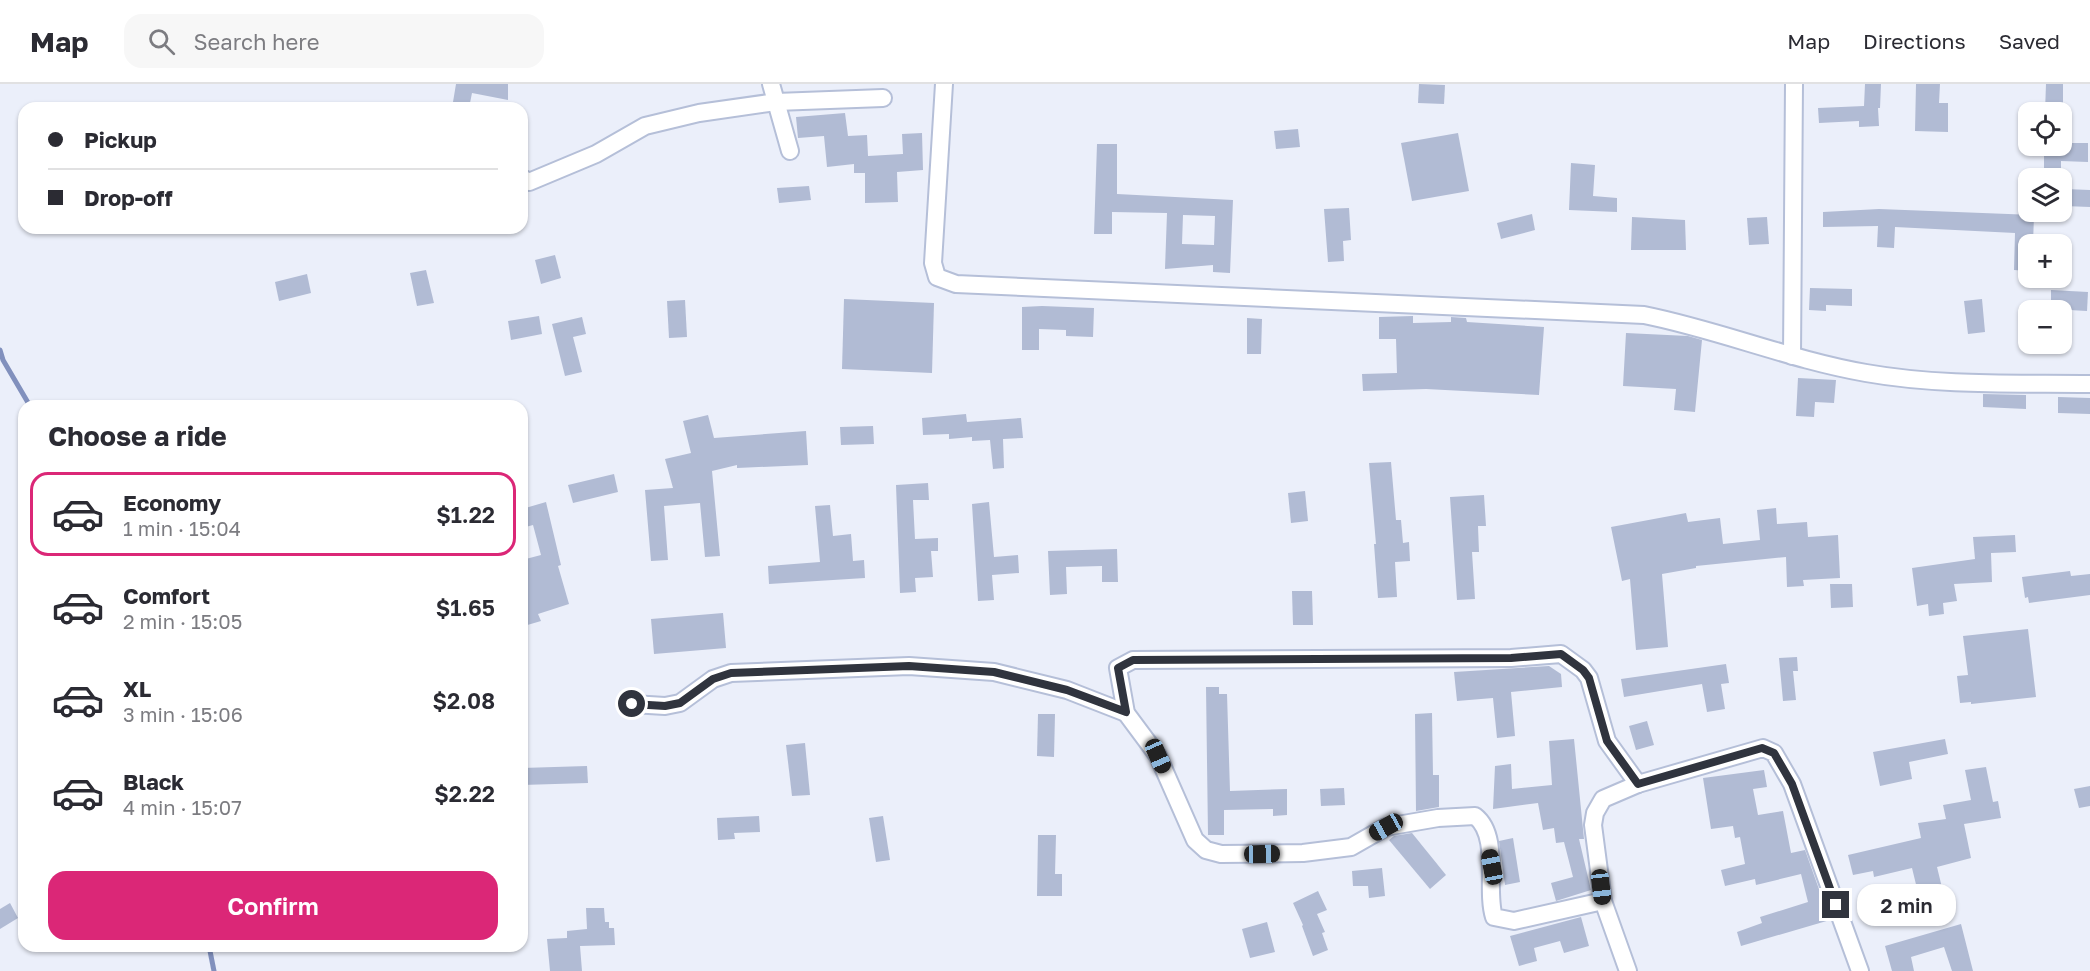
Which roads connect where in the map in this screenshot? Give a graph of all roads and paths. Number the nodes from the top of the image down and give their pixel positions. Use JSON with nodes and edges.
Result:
{"nodes":[{"id":1,"x":771,"y":84,"type":"edge"},
{"id":2,"x":944,"y":84,"type":"edge"},
{"id":3,"x":1794,"y":84,"type":"edge"},
{"id":4,"x":883,"y":98,"type":"dead end"},
{"id":5,"x":776,"y":102,"type":"junction"},
{"id":6,"x":790,"y":151,"type":"dead end"},
{"id":7,"x":528,"y":181,"type":"edge"},
{"id":8,"x":1792,"y":356,"type":"junction"},
{"id":9,"x":2090,"y":384,"type":"edge"},
{"id":10,"x":632,"y":704,"type":"dead end"},
{"id":11,"x":1126,"y":712,"type":"junction"},
{"id":12,"x":1638,"y":784,"type":"junction"},
{"id":13,"x":1603,"y":901,"type":"junction"},
{"id":14,"x":1628,"y":971,"type":"edge"},
{"id":15,"x":1860,"y":971,"type":"edge"}],
"edges":[{"from":1,"to":5,"type":"street"},
{"from":2,"to":8,"type":"street"},
{"from":3,"to":8,"type":"street"},
{"from":4,"to":5,"type":"street"},
{"from":5,"to":6,"type":"street"},
{"from":5,"to":7,"type":"street"},
{"from":8,"to":9,"type":"street"},
{"from":10,"to":11,"type":"street"},
{"from":11,"to":12,"type":"street"},
{"from":11,"to":13,"type":"street"},
{"from":12,"to":13,"type":"street"},
{"from":12,"to":15,"type":"street"},
{"from":13,"to":14,"type":"street"}]}
